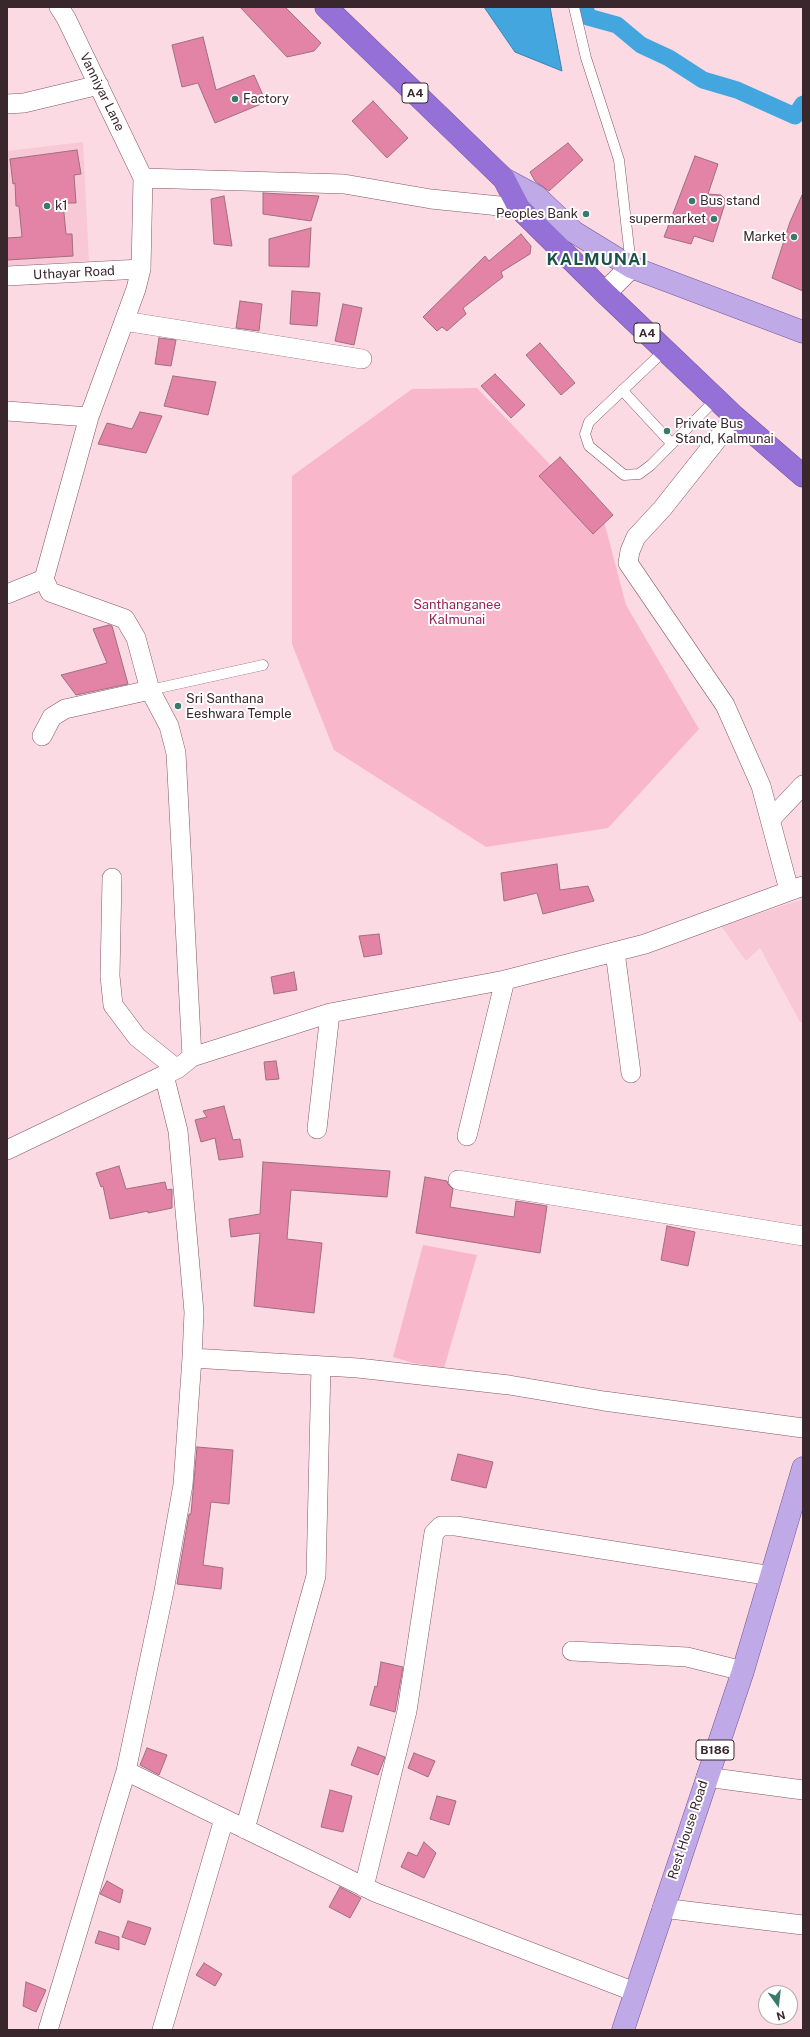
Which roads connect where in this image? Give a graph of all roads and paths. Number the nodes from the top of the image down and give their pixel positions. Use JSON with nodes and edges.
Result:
{"nodes":[{"id":1,"x":60,"y":7,"type":"edge"},
{"id":2,"x":326,"y":7,"type":"edge"},
{"id":3,"x":574,"y":7,"type":"edge"},
{"id":4,"x":99,"y":85,"type":"junction"},
{"id":5,"x":7,"y":104,"type":"edge"},
{"id":6,"x":143,"y":178,"type":"junction"},
{"id":7,"x":504,"y":179,"type":"junction"},
{"id":8,"x":520,"y":208,"type":"junction"},
{"id":9,"x":631,"y":266,"type":"junction"},
{"id":10,"x":141,"y":269,"type":"junction"},
{"id":11,"x":7,"y":276,"type":"edge"},
{"id":12,"x":605,"y":293,"type":"junction"},
{"id":13,"x":124,"y":321,"type":"junction"},
{"id":14,"x":803,"y":332,"type":"edge"},
{"id":15,"x":665,"y":350,"type":"junction"},
{"id":16,"x":362,"y":359,"type":"dead end"},
{"id":17,"x":622,"y":390,"type":"junction"},
{"id":18,"x":716,"y":399,"type":"junction"},
{"id":19,"x":7,"y":411,"type":"edge"},
{"id":20,"x":735,"y":416,"type":"junction"},
{"id":21,"x":89,"y":417,"type":"junction"},
{"id":22,"x":672,"y":444,"type":"junction"},
{"id":23,"x":803,"y":476,"type":"edge"},
{"id":24,"x":44,"y":579,"type":"junction"},
{"id":25,"x":7,"y":594,"type":"edge"},
{"id":26,"x":263,"y":664,"type":"dead end"},
{"id":27,"x":150,"y":690,"type":"junction"},
{"id":28,"x":42,"y":736,"type":"dead end"},
{"id":29,"x":803,"y":785,"type":"edge"},
{"id":30,"x":770,"y":820,"type":"junction"},
{"id":31,"x":112,"y":878,"type":"dead end"},
{"id":32,"x":796,"y":888,"type":"edge"},
{"id":33,"x":615,"y":952,"type":"junction"},
{"id":34,"x":505,"y":980,"type":"junction"},
{"id":35,"x":330,"y":1014,"type":"junction"},
{"id":36,"x":192,"y":1057,"type":"junction"},
{"id":37,"x":171,"y":1072,"type":"junction"},
{"id":38,"x":631,"y":1073,"type":"dead end"},
{"id":39,"x":317,"y":1129,"type":"dead end"},
{"id":40,"x":467,"y":1136,"type":"dead end"},
{"id":41,"x":7,"y":1150,"type":"edge"},
{"id":42,"x":458,"y":1180,"type":"dead end"},
{"id":43,"x":803,"y":1236,"type":"edge"},
{"id":44,"x":192,"y":1358,"type":"junction"},
{"id":45,"x":321,"y":1366,"type":"junction"},
{"id":46,"x":803,"y":1428,"type":"edge"},
{"id":47,"x":803,"y":1468,"type":"edge"},
{"id":48,"x":772,"y":1576,"type":"junction"},
{"id":49,"x":572,"y":1651,"type":"dead end"},
{"id":50,"x":742,"y":1671,"type":"junction"},
{"id":51,"x":126,"y":1771,"type":"junction"},
{"id":52,"x":706,"y":1777,"type":"junction"},
{"id":53,"x":803,"y":1790,"type":"edge"},
{"id":54,"x":224,"y":1819,"type":"junction"},
{"id":55,"x":245,"y":1829,"type":"junction"},
{"id":56,"x":364,"y":1887,"type":"junction"},
{"id":57,"x":662,"y":1908,"type":"junction"},
{"id":58,"x":803,"y":1925,"type":"edge"},
{"id":59,"x":635,"y":1992,"type":"junction"},
{"id":60,"x":48,"y":2030,"type":"edge"},
{"id":61,"x":162,"y":2030,"type":"edge"},
{"id":62,"x":623,"y":2030,"type":"edge"}],
"edges":[{"from":1,"to":4,"type":"street","name":"Vanniyar Lane"},
{"from":2,"to":7,"type":"highway","number":"A4"},
{"from":3,"to":9,"type":"lane"},
{"from":4,"to":5,"type":"street"},
{"from":4,"to":6,"type":"street","name":"Vanniyar Lane"},
{"from":6,"to":8,"type":"street"},
{"from":6,"to":10,"type":"street"},
{"from":7,"to":8,"type":"highway","number":"A4"},
{"from":7,"to":9,"type":"main road"},
{"from":8,"to":12,"type":"highway","number":"A4"},
{"from":9,"to":12,"type":"main road"},
{"from":9,"to":14,"type":"main road"},
{"from":10,"to":11,"type":"street","name":"Uthayar Road"},
{"from":10,"to":13,"type":"street"},
{"from":12,"to":15,"type":"highway","number":"A4"},
{"from":13,"to":16,"type":"street"},
{"from":13,"to":21,"type":"street"},
{"from":15,"to":17,"type":"lane"},
{"from":15,"to":18,"type":"highway","number":"A4"},
{"from":17,"to":22,"type":"lane"},
{"from":17,"to":22,"type":"lane"},
{"from":18,"to":20,"type":"highway","number":"A4"},
{"from":18,"to":22,"type":"lane"},
{"from":19,"to":21,"type":"street"},
{"from":20,"to":23,"type":"highway","number":"A4"},
{"from":20,"to":30,"type":"street"},
{"from":21,"to":24,"type":"street"},
{"from":24,"to":25,"type":"street"},
{"from":24,"to":27,"type":"street"},
{"from":26,"to":27,"type":"lane"},
{"from":27,"to":28,"type":"street"},
{"from":27,"to":36,"type":"street"},
{"from":29,"to":30,"type":"street"},
{"from":30,"to":32,"type":"street"},
{"from":31,"to":37,"type":"street"},
{"from":32,"to":33,"type":"street"},
{"from":33,"to":34,"type":"street"},
{"from":33,"to":38,"type":"street"},
{"from":34,"to":35,"type":"street"},
{"from":34,"to":40,"type":"street"},
{"from":35,"to":36,"type":"street"},
{"from":35,"to":39,"type":"street"},
{"from":36,"to":37,"type":"street"},
{"from":37,"to":41,"type":"street"},
{"from":37,"to":44,"type":"street"},
{"from":42,"to":43,"type":"street"},
{"from":44,"to":45,"type":"street"},
{"from":44,"to":51,"type":"street"},
{"from":45,"to":46,"type":"street"},
{"from":45,"to":55,"type":"street"},
{"from":47,"to":48,"type":"main road","name":"Rest House Road","number":"B186"},
{"from":48,"to":50,"type":"main road","name":"Rest House Road","number":"B186"},
{"from":48,"to":56,"type":"street"},
{"from":49,"to":50,"type":"street"},
{"from":50,"to":52,"type":"main road","name":"Rest House Road","number":"B186"},
{"from":51,"to":54,"type":"street"},
{"from":51,"to":60,"type":"street"},
{"from":52,"to":53,"type":"street"},
{"from":52,"to":57,"type":"main road","name":"Rest House Road","number":"B186"},
{"from":54,"to":55,"type":"street"},
{"from":54,"to":61,"type":"street"},
{"from":55,"to":56,"type":"street"},
{"from":56,"to":59,"type":"street"},
{"from":57,"to":58,"type":"street"},
{"from":57,"to":59,"type":"main road","name":"Rest House Road","number":"B186"},
{"from":59,"to":62,"type":"main road","name":"Rest House Road","number":"B186"}]}
